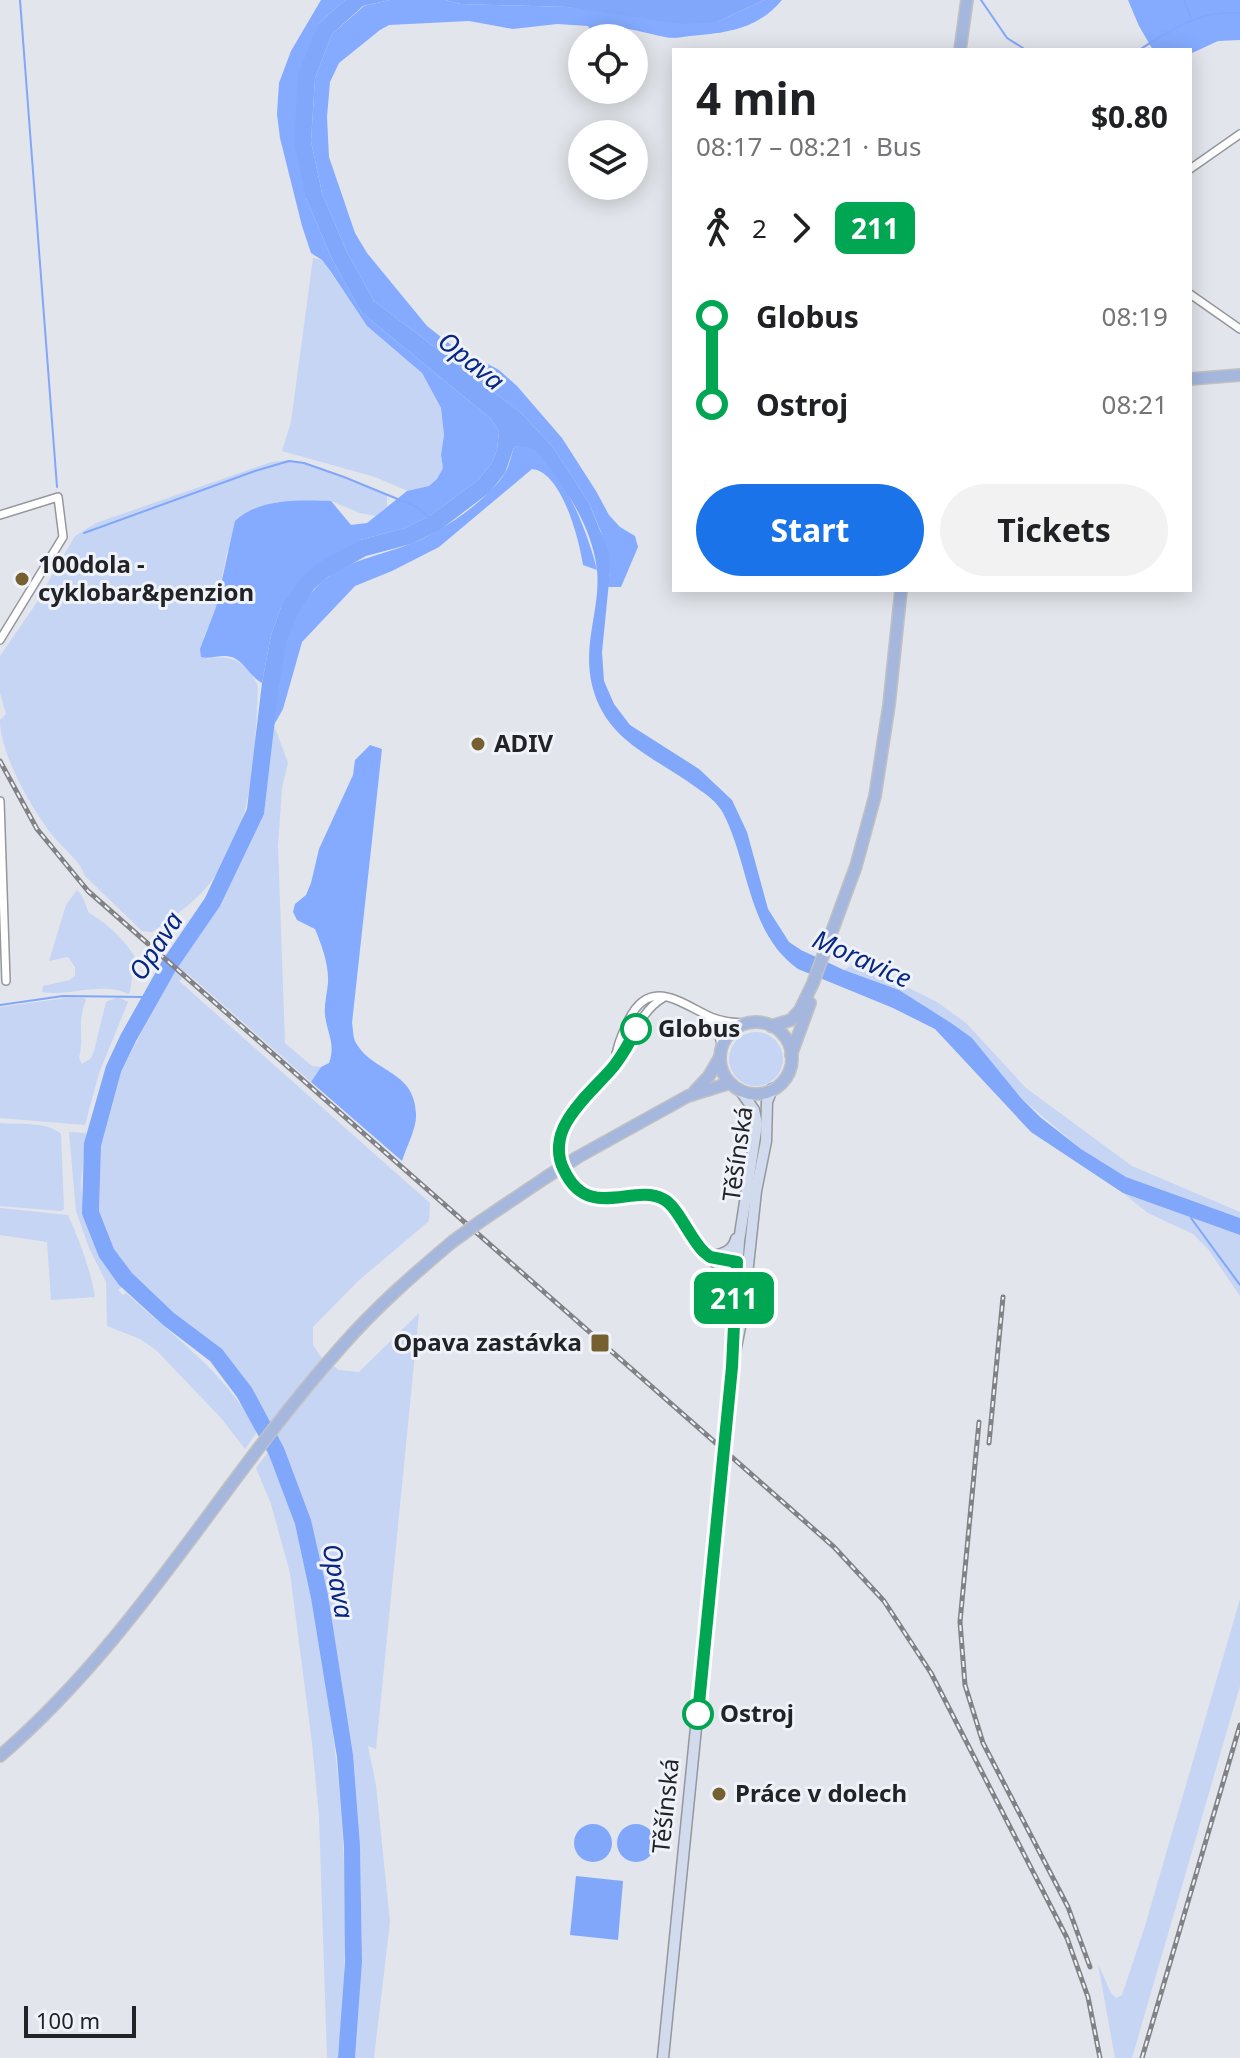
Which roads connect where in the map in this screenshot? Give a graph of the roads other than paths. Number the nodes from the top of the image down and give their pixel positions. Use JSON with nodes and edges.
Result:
{"nodes":[{"id":1,"x":967,"y":0,"type":"edge"},
{"id":2,"x":960,"y":48,"type":"edge"},
{"id":3,"x":1240,"y":134,"type":"edge"},
{"id":4,"x":1192,"y":168,"type":"edge"},
{"id":5,"x":1192,"y":295,"type":"edge"},
{"id":6,"x":1240,"y":329,"type":"edge"},
{"id":7,"x":1240,"y":375,"type":"edge"},
{"id":8,"x":1192,"y":379,"type":"edge"},
{"id":9,"x":0,"y":515,"type":"edge"},
{"id":10,"x":901,"y":592,"type":"edge"},
{"id":11,"x":0,"y":640,"type":"edge"},
{"id":12,"x":0,"y":801,"type":"edge"},
{"id":13,"x":1,"y":839,"type":"edge"},
{"id":14,"x":6,"y":981,"type":"dead end"},
{"id":15,"x":813,"y":983,"type":"junction"},
{"id":16,"x":701,"y":1011,"type":"junction"},
{"id":17,"x":748,"y":1023,"type":"junction"},
{"id":18,"x":771,"y":1026,"type":"junction"},
{"id":19,"x":721,"y":1052,"type":"junction"},
{"id":20,"x":791,"y":1056,"type":"junction"},
{"id":21,"x":735,"y":1086,"type":"junction"},
{"id":22,"x":772,"y":1089,"type":"junction"},
{"id":23,"x":688,"y":1096,"type":"junction"},
{"id":24,"x":752,"y":1153,"type":"junction"},
{"id":25,"x":710,"y":1257,"type":"junction"},
{"id":26,"x":742,"y":1263,"type":"junction"},
{"id":27,"x":732,"y":1344,"type":"junction"},
{"id":28,"x":732,"y":1367,"type":"junction"},
{"id":29,"x":0,"y":1756,"type":"edge"},
{"id":30,"x":663,"y":2058,"type":"edge"}],
"edges":[{"from":1,"to":2,"type":"main road"},
{"from":3,"to":4,"type":"street"},
{"from":5,"to":6,"type":"street"},
{"from":7,"to":8,"type":"main road"},
{"from":9,"to":11,"type":"street"},
{"from":10,"to":15,"type":"main road"},
{"from":12,"to":13,"type":"street"},
{"from":13,"to":14,"type":"street"},
{"from":15,"to":18,"type":"main road"},
{"from":15,"to":20,"type":"main road","name":"Těšínská"},
{"from":16,"to":17,"type":"street"},
{"from":16,"to":19,"type":"street"},
{"from":16,"to":25,"type":"street"},
{"from":17,"to":18,"type":"main road"},
{"from":17,"to":19,"type":"main road"},
{"from":18,"to":20,"type":"main road"},
{"from":19,"to":21,"type":"main road","name":"Těšínská"},
{"from":19,"to":23,"type":"main road"},
{"from":20,"to":22,"type":"main road","name":"Těšínská"},
{"from":21,"to":22,"type":"main road","name":"Těšínská"},
{"from":21,"to":23,"type":"main road"},
{"from":21,"to":24,"type":"street","name":"Těšínská"},
{"from":22,"to":26,"type":"street","name":"Těšínská"},
{"from":23,"to":29,"type":"main road","bridge":true},
{"from":24,"to":25,"type":"street"},
{"from":24,"to":26,"type":"street","name":"Těšínská"},
{"from":25,"to":26,"type":"street"},
{"from":25,"to":27,"type":"street"},
{"from":26,"to":27,"type":"street","name":"Těšínská"},
{"from":26,"to":28,"type":"street","name":"Těšínská"},
{"from":27,"to":28,"type":"street","name":"Těšínská"},
{"from":28,"to":30,"type":"street","name":"Těšínská"}]}
